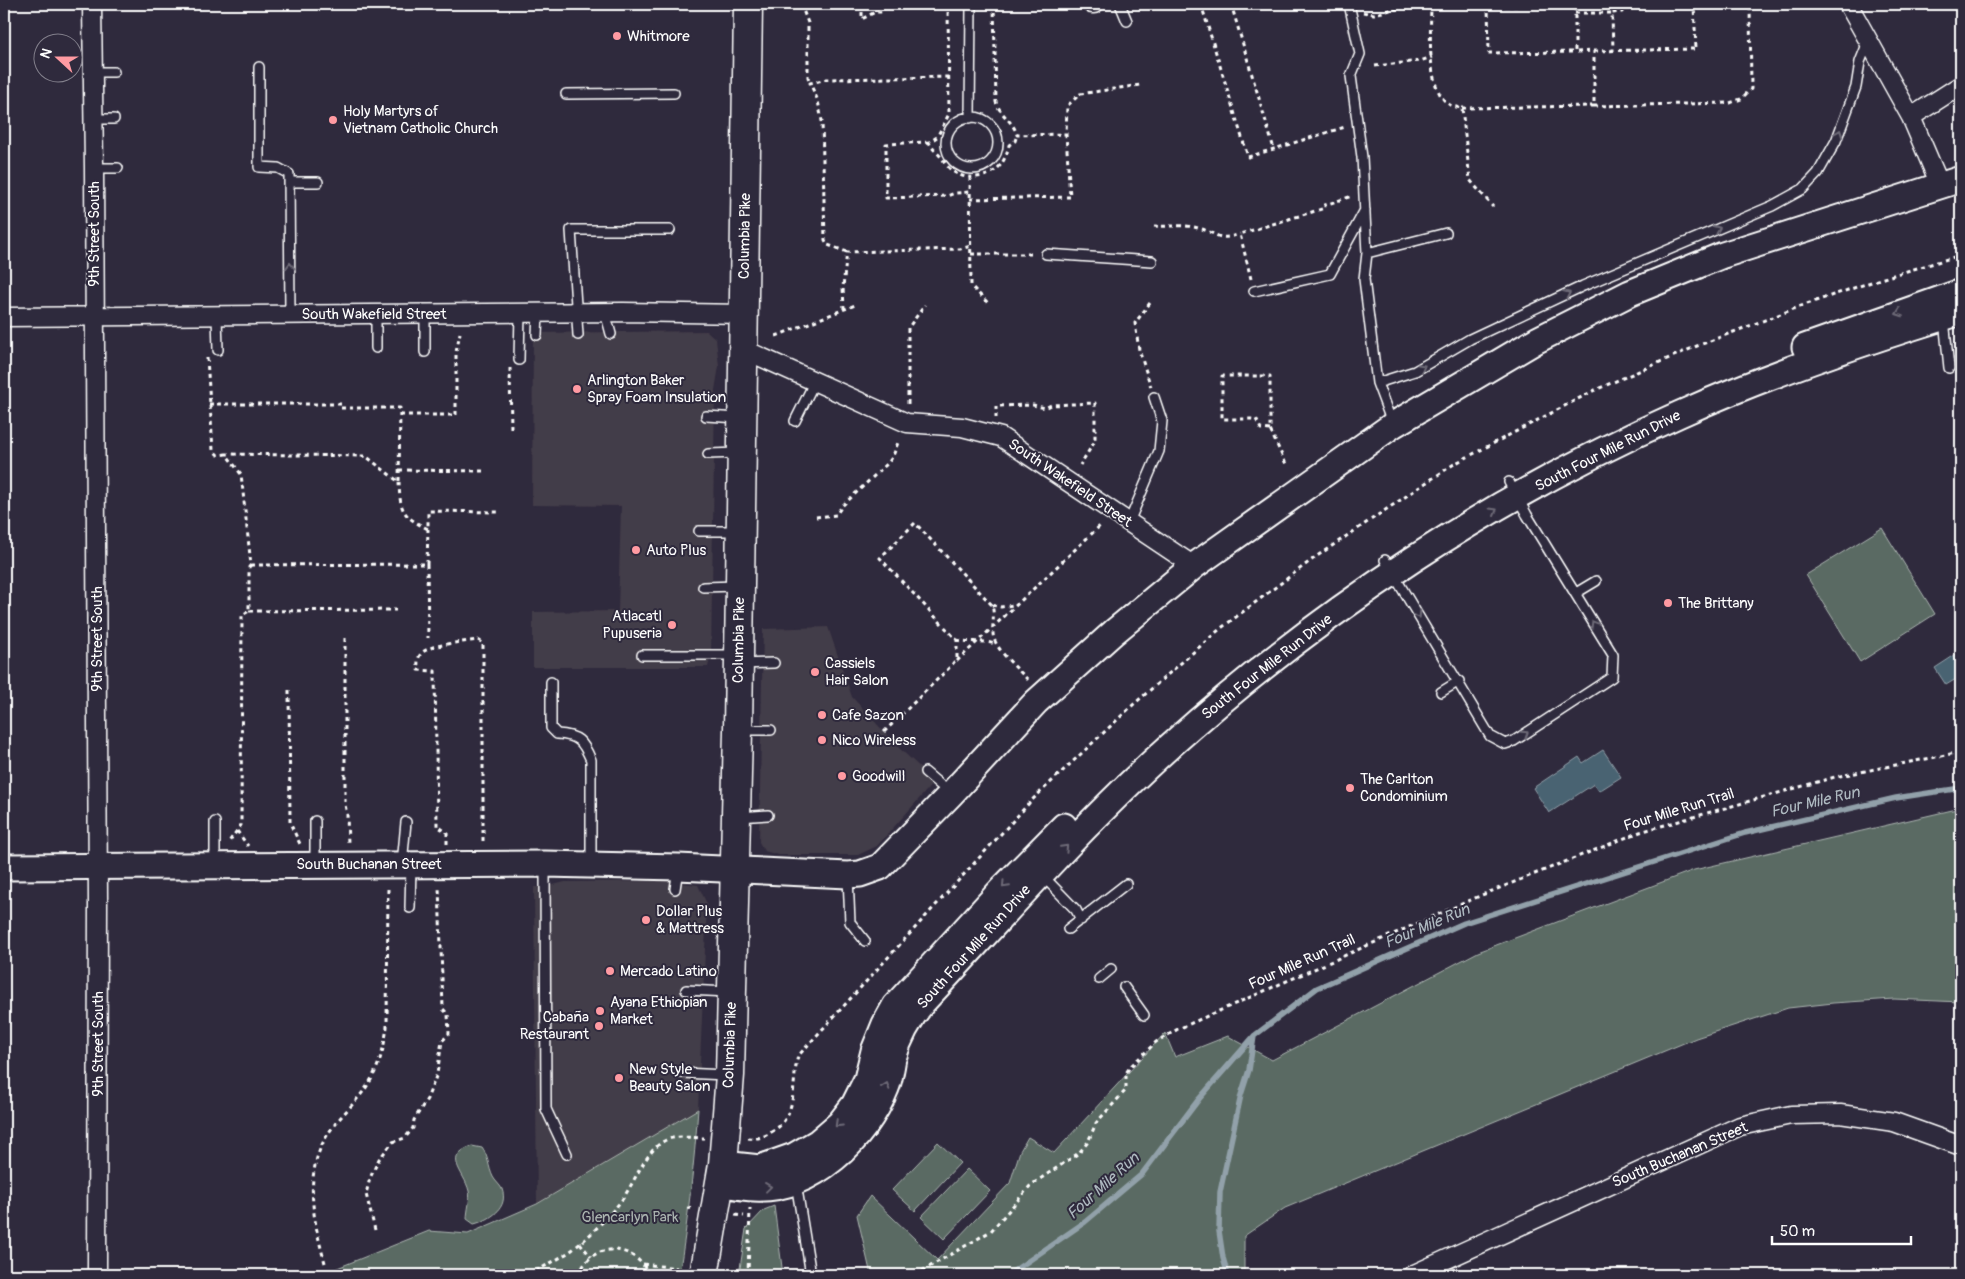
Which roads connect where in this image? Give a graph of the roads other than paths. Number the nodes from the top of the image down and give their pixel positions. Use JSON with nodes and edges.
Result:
{"nodes":[{"id":1,"x":92,"y":4,"type":"edge"},
{"id":2,"x":748,"y":4,"type":"edge"},
{"id":3,"x":972,"y":4,"type":"edge"},
{"id":4,"x":1120,"y":4,"type":"edge"},
{"id":5,"x":1848,"y":4,"type":"edge"},
{"id":6,"x":1350,"y":7,"type":"edge"},
{"id":7,"x":1127,"y":21,"type":"dead end"},
{"id":8,"x":1869,"y":40,"type":"junction"},
{"id":9,"x":258,"y":67,"type":"dead end"},
{"id":10,"x":92,"y":72,"type":"junction"},
{"id":11,"x":114,"y":72,"type":"dead end"},
{"id":12,"x":1961,"y":85,"type":"edge"},
{"id":13,"x":674,"y":93,"type":"dead end"},
{"id":14,"x":566,"y":94,"type":"dead end"},
{"id":15,"x":1912,"y":117,"type":"junction"},
{"id":16,"x":970,"y":118,"type":"junction"},
{"id":17,"x":93,"y":119,"type":"junction"},
{"id":18,"x":114,"y":119,"type":"dead end"},
{"id":19,"x":94,"y":168,"type":"junction"},
{"id":20,"x":118,"y":168,"type":"dead end"},
{"id":21,"x":289,"y":182,"type":"junction"},
{"id":22,"x":318,"y":182,"type":"dead end"},
{"id":23,"x":1951,"y":182,"type":"edge"},
{"id":24,"x":1365,"y":210,"type":"junction"},
{"id":25,"x":670,"y":230,"type":"dead end"},
{"id":26,"x":1446,"y":233,"type":"dead end"},
{"id":27,"x":1367,"y":253,"type":"junction"},
{"id":28,"x":1046,"y":254,"type":"road end"},
{"id":29,"x":1152,"y":261,"type":"dead end"},
{"id":30,"x":1254,"y":292,"type":"road end"},
{"id":31,"x":1961,"y":292,"type":"edge"},
{"id":32,"x":1948,"y":310,"type":"edge"},
{"id":33,"x":605,"y":312,"type":"junction"},
{"id":34,"x":538,"y":313,"type":"junction"},
{"id":35,"x":578,"y":313,"type":"junction"},
{"id":36,"x":376,"y":314,"type":"junction"},
{"id":37,"x":425,"y":314,"type":"junction"},
{"id":38,"x":520,"y":314,"type":"junction"},
{"id":39,"x":744,"y":314,"type":"junction"},
{"id":40,"x":290,"y":315,"type":"junction"},
{"id":41,"x":217,"y":316,"type":"junction"},
{"id":42,"x":4,"y":317,"type":"edge"},
{"id":43,"x":94,"y":317,"type":"junction"},
{"id":44,"x":611,"y":334,"type":"dead end"},
{"id":45,"x":537,"y":335,"type":"dead end"},
{"id":46,"x":578,"y":335,"type":"dead end"},
{"id":47,"x":376,"y":348,"type":"dead end"},
{"id":48,"x":743,"y":349,"type":"junction"},
{"id":49,"x":218,"y":350,"type":"dead end"},
{"id":50,"x":425,"y":352,"type":"dead end"},
{"id":51,"x":515,"y":361,"type":"road end"},
{"id":52,"x":1949,"y":368,"type":"dead end"},
{"id":53,"x":815,"y":381,"type":"junction"},
{"id":54,"x":1377,"y":383,"type":"junction"},
{"id":55,"x":1154,"y":397,"type":"road end"},
{"id":56,"x":706,"y":416,"type":"dead end"},
{"id":57,"x":742,"y":418,"type":"junction"},
{"id":58,"x":795,"y":421,"type":"dead end"},
{"id":59,"x":1393,"y":425,"type":"junction"},
{"id":60,"x":741,"y":452,"type":"junction"},
{"id":61,"x":708,"y":454,"type":"dead end"},
{"id":62,"x":1513,"y":490,"type":"junction"},
{"id":63,"x":1129,"y":522,"type":"junction"},
{"id":64,"x":699,"y":531,"type":"dead end"},
{"id":65,"x":740,"y":531,"type":"junction"},
{"id":66,"x":1194,"y":566,"type":"junction"},
{"id":67,"x":1389,"y":567,"type":"junction"},
{"id":68,"x":1596,"y":581,"type":"dead end"},
{"id":69,"x":740,"y":586,"type":"junction"},
{"id":70,"x":703,"y":587,"type":"dead end"},
{"id":71,"x":1576,"y":593,"type":"junction"},
{"id":72,"x":642,"y":655,"type":"dead end"},
{"id":73,"x":739,"y":660,"type":"junction"},
{"id":74,"x":774,"y":663,"type":"dead end"},
{"id":75,"x":1459,"y":681,"type":"junction"},
{"id":76,"x":550,"y":682,"type":"dead end"},
{"id":77,"x":1441,"y":692,"type":"dead end"},
{"id":78,"x":738,"y":730,"type":"junction"},
{"id":79,"x":771,"y":730,"type":"dead end"},
{"id":80,"x":924,"y":772,"type":"dead end"},
{"id":81,"x":951,"y":794,"type":"junction"},
{"id":82,"x":768,"y":815,"type":"dead end"},
{"id":83,"x":736,"y":817,"type":"junction"},
{"id":84,"x":215,"y":822,"type":"dead end"},
{"id":85,"x":315,"y":822,"type":"dead end"},
{"id":86,"x":406,"y":822,"type":"dead end"},
{"id":87,"x":308,"y":856,"type":"junction"},
{"id":88,"x":220,"y":857,"type":"junction"},
{"id":89,"x":406,"y":864,"type":"junction"},
{"id":90,"x":545,"y":864,"type":"junction"},
{"id":91,"x":591,"y":864,"type":"junction"},
{"id":92,"x":4,"y":867,"type":"edge"},
{"id":93,"x":98,"y":867,"type":"junction"},
{"id":94,"x":1034,"y":867,"type":"junction"},
{"id":95,"x":734,"y":870,"type":"junction"},
{"id":96,"x":848,"y":875,"type":"junction"},
{"id":97,"x":1126,"y":884,"type":"dead end"},
{"id":98,"x":410,"y":908,"type":"dead end"},
{"id":99,"x":1081,"y":920,"type":"junction"},
{"id":100,"x":1068,"y":929,"type":"dead end"},
{"id":101,"x":865,"y":941,"type":"dead end"},
{"id":102,"x":1111,"y":969,"type":"dead end"},
{"id":103,"x":1099,"y":979,"type":"dead end"},
{"id":104,"x":1124,"y":987,"type":"dead end"},
{"id":105,"x":686,"y":990,"type":"dead end"},
{"id":106,"x":732,"y":992,"type":"junction"},
{"id":107,"x":1144,"y":1015,"type":"dead end"},
{"id":108,"x":682,"y":1073,"type":"dead end"},
{"id":109,"x":730,"y":1075,"type":"junction"},
{"id":110,"x":1961,"y":1146,"type":"edge"},
{"id":111,"x":566,"y":1154,"type":"dead end"},
{"id":112,"x":721,"y":1174,"type":"junction"},
{"id":113,"x":795,"y":1180,"type":"junction"},
{"id":114,"x":97,"y":1275,"type":"edge"},
{"id":115,"x":704,"y":1275,"type":"edge"},
{"id":116,"x":811,"y":1275,"type":"edge"},
{"id":117,"x":1412,"y":1275,"type":"edge"}],
"edges":[{"from":1,"to":10,"type":"street","name":"9th Street South"},
{"from":2,"to":39,"type":"main road","name":"Columbia Pike"},
{"from":3,"to":16,"type":"lane"},
{"from":4,"to":7,"type":"lane"},
{"from":5,"to":8,"type":"street"},
{"from":6,"to":24,"type":"lane"},
{"from":8,"to":15,"type":"street"},
{"from":54,"to":8,"type":"lane","one_way":true},
{"from":9,"to":21,"type":"lane"},
{"from":10,"to":11,"type":"lane"},
{"from":10,"to":17,"type":"street","name":"9th Street South"},
{"from":12,"to":15,"type":"street"},
{"from":13,"to":14,"type":"lane"},
{"from":15,"to":23,"type":"street"},
{"from":16,"to":16,"type":"lane"},
{"from":17,"to":18,"type":"lane"},
{"from":17,"to":19,"type":"street","name":"9th Street South"},
{"from":19,"to":20,"type":"lane"},
{"from":19,"to":43,"type":"street","name":"9th Street South"},
{"from":21,"to":22,"type":"lane"},
{"from":40,"to":21,"type":"lane","one_way":true},
{"from":23,"to":59,"type":"street"},
{"from":24,"to":27,"type":"lane"},
{"from":24,"to":30,"type":"lane"},
{"from":25,"to":35,"type":"lane"},
{"from":26,"to":27,"type":"lane"},
{"from":27,"to":54,"type":"lane"},
{"from":28,"to":29,"type":"lane"},
{"from":31,"to":32,"type":"street","name":"South Four Mile Run Drive"},
{"from":32,"to":52,"type":"lane"},
{"from":32,"to":62,"type":"street","name":"South Four Mile Run Drive"},
{"from":33,"to":35,"type":"street","name":"South Wakefield Street"},
{"from":33,"to":39,"type":"street","name":"South Wakefield Street"},
{"from":33,"to":44,"type":"lane"},
{"from":34,"to":35,"type":"street","name":"South Wakefield Street"},
{"from":34,"to":38,"type":"street","name":"South Wakefield Street"},
{"from":34,"to":45,"type":"lane"},
{"from":35,"to":46,"type":"lane"},
{"from":36,"to":37,"type":"street","name":"South Wakefield Street"},
{"from":36,"to":40,"type":"street","name":"South Wakefield Street"},
{"from":36,"to":47,"type":"lane"},
{"from":37,"to":38,"type":"street","name":"South Wakefield Street"},
{"from":37,"to":50,"type":"lane"},
{"from":38,"to":51,"type":"lane"},
{"from":39,"to":48,"type":"main road","name":"Columbia Pike"},
{"from":40,"to":41,"type":"street","name":"South Wakefield Street"},
{"from":41,"to":43,"type":"street","name":"South Wakefield Street"},
{"from":41,"to":49,"type":"lane"},
{"from":42,"to":43,"type":"street","name":"South Wakefield Street"},
{"from":43,"to":93,"type":"street","name":"9th Street South"},
{"from":48,"to":53,"type":"street","name":"South Wakefield Street"},
{"from":48,"to":57,"type":"main road","name":"Columbia Pike"},
{"from":53,"to":58,"type":"lane"},
{"from":53,"to":63,"type":"street","name":"South Wakefield Street"},
{"from":54,"to":59,"type":"lane"},
{"from":55,"to":63,"type":"lane"},
{"from":56,"to":57,"type":"lane"},
{"from":57,"to":60,"type":"main road","name":"Columbia Pike"},
{"from":59,"to":66,"type":"street"},
{"from":60,"to":61,"type":"lane"},
{"from":60,"to":65,"type":"main road","name":"Columbia Pike"},
{"from":62,"to":67,"type":"street","name":"South Four Mile Run Drive"},
{"from":62,"to":71,"type":"lane"},
{"from":63,"to":66,"type":"street","name":"South Wakefield Street"},
{"from":64,"to":65,"type":"lane"},
{"from":65,"to":69,"type":"main road","name":"Columbia Pike"},
{"from":66,"to":81,"type":"street"},
{"from":67,"to":75,"type":"lane","one_way":true},
{"from":67,"to":94,"type":"street","name":"South Four Mile Run Drive"},
{"from":68,"to":71,"type":"lane"},
{"from":69,"to":70,"type":"lane"},
{"from":69,"to":73,"type":"main road","name":"Columbia Pike"},
{"from":75,"to":71,"type":"lane","one_way":true},
{"from":72,"to":73,"type":"lane"},
{"from":73,"to":74,"type":"lane"},
{"from":73,"to":78,"type":"main road","name":"Columbia Pike"},
{"from":75,"to":77,"type":"lane"},
{"from":76,"to":91,"type":"lane"},
{"from":78,"to":79,"type":"lane"},
{"from":78,"to":83,"type":"main road","name":"Columbia Pike"},
{"from":80,"to":81,"type":"lane"},
{"from":81,"to":96,"type":"street"},
{"from":82,"to":83,"type":"lane"},
{"from":83,"to":95,"type":"main road","name":"Columbia Pike"},
{"from":84,"to":88,"type":"lane"},
{"from":85,"to":87,"type":"lane"},
{"from":86,"to":89,"type":"lane"},
{"from":87,"to":88,"type":"street","name":"South Buchanan Street"},
{"from":87,"to":89,"type":"street","name":"South Buchanan Street"},
{"from":88,"to":93,"type":"street","name":"South Buchanan Street"},
{"from":89,"to":90,"type":"street","name":"South Buchanan Street"},
{"from":89,"to":98,"type":"lane"},
{"from":90,"to":91,"type":"street","name":"South Buchanan Street"},
{"from":90,"to":111,"type":"lane"},
{"from":91,"to":95,"type":"street","name":"South Buchanan Street"},
{"from":92,"to":93,"type":"street","name":"South Buchanan Street"},
{"from":93,"to":114,"type":"street","name":"9th Street South"},
{"from":94,"to":99,"type":"lane"},
{"from":94,"to":112,"type":"street","name":"South Four Mile Run Drive","one_way":true},
{"from":113,"to":94,"type":"street","name":"South Four Mile Run Drive","one_way":true},
{"from":95,"to":96,"type":"street"},
{"from":95,"to":106,"type":"main road","name":"Columbia Pike"},
{"from":96,"to":101,"type":"lane"},
{"from":97,"to":99,"type":"lane"},
{"from":99,"to":100,"type":"lane"},
{"from":102,"to":103,"type":"lane"},
{"from":104,"to":107,"type":"lane"},
{"from":105,"to":106,"type":"lane"},
{"from":106,"to":109,"type":"main road","name":"Columbia Pike"},
{"from":108,"to":109,"type":"lane"},
{"from":109,"to":112,"type":"main road","name":"Columbia Pike"},
{"from":110,"to":117,"type":"street","name":"South Buchanan Street"},
{"from":112,"to":113,"type":"street","name":"South Four Mile Run Drive","one_way":true},
{"from":112,"to":115,"type":"main road","name":"Columbia Pike"},
{"from":113,"to":116,"type":"lane"}]}
